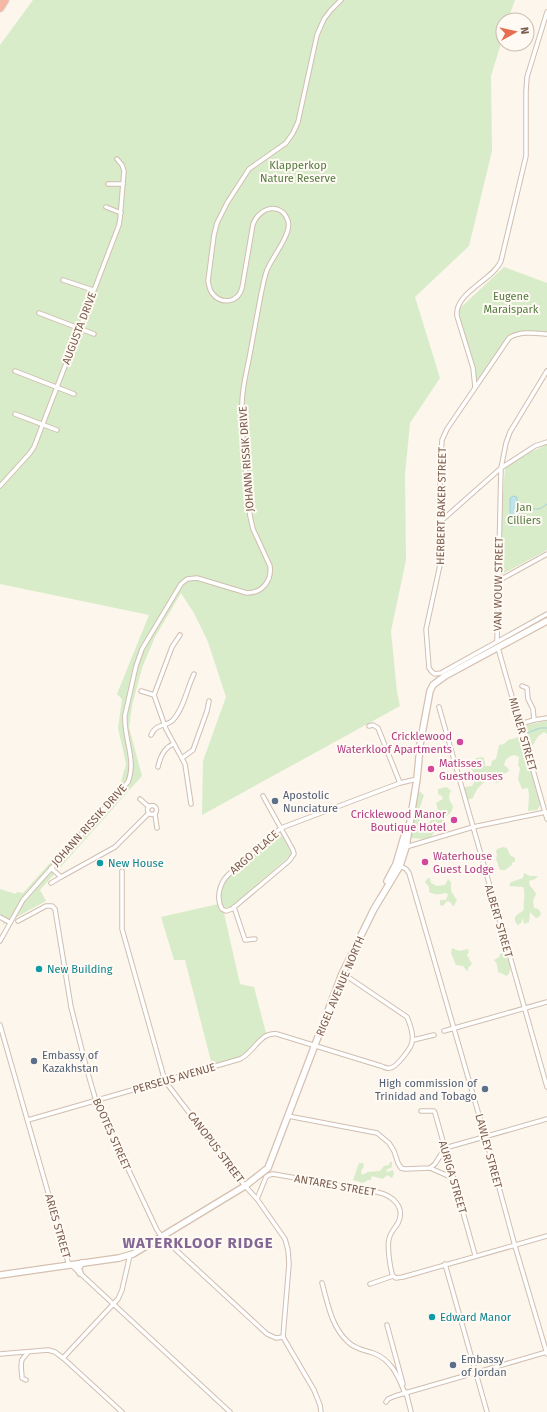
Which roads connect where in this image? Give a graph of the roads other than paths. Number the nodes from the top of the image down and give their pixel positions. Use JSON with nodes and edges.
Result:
{"nodes":[{"id":1,"x":6,"y":0,"type":"edge"},
{"id":2,"x":341,"y":0,"type":"edge"},
{"id":3,"x":0,"y":8,"type":"edge"},
{"id":4,"x":547,"y":12,"type":"edge"},
{"id":5,"x":546,"y":20,"type":"edge"},
{"id":6,"x":117,"y":159,"type":"dead end"},
{"id":7,"x":108,"y":184,"type":"dead end"},
{"id":8,"x":123,"y":184,"type":"junction"},
{"id":9,"x":106,"y":207,"type":"dead end"},
{"id":10,"x":121,"y":213,"type":"junction"},
{"id":11,"x":63,"y":280,"type":"dead end"},
{"id":12,"x":93,"y":290,"type":"junction"},
{"id":13,"x":39,"y":313,"type":"dead end"},
{"id":14,"x":79,"y":328,"type":"junction"},
{"id":15,"x":94,"y":334,"type":"dead end"},
{"id":16,"x":547,"y":334,"type":"edge"},
{"id":17,"x":15,"y":371,"type":"dead end"},
{"id":18,"x":547,"y":371,"type":"edge"},
{"id":19,"x":57,"y":387,"type":"junction"},
{"id":20,"x":475,"y":388,"type":"junction"},
{"id":21,"x":74,"y":394,"type":"dead end"},
{"id":22,"x":15,"y":414,"type":"dead end"},
{"id":23,"x":43,"y":423,"type":"junction"},
{"id":24,"x":57,"y":430,"type":"dead end"},
{"id":25,"x":547,"y":442,"type":"edge"},
{"id":26,"x":501,"y":468,"type":"junction"},
{"id":27,"x":0,"y":486,"type":"edge"},
{"id":28,"x":440,"y":522,"type":"junction"},
{"id":29,"x":547,"y":554,"type":"edge"},
{"id":30,"x":498,"y":581,"type":"junction"},
{"id":31,"x":547,"y":614,"type":"edge"},
{"id":32,"x":547,"y":621,"type":"edge"},
{"id":33,"x":180,"y":635,"type":"dead end"},
{"id":34,"x":513,"y":636,"type":"junction"},
{"id":35,"x":497,"y":641,"type":"junction"},
{"id":36,"x":498,"y":648,"type":"junction"},
{"id":37,"x":194,"y":674,"type":"dead end"},
{"id":38,"x":522,"y":686,"type":"dead end"},
{"id":39,"x":131,"y":688,"type":"junction"},
{"id":40,"x":154,"y":695,"type":"junction"},
{"id":41,"x":209,"y":701,"type":"dead end"},
{"id":42,"x":439,"y":708,"type":"dead end"},
{"id":43,"x":547,"y":718,"type":"edge"},
{"id":44,"x":534,"y":720,"type":"junction"},
{"id":45,"x":164,"y":724,"type":"junction"},
{"id":46,"x":520,"y":724,"type":"junction"},
{"id":47,"x":369,"y":726,"type":"dead end"},
{"id":48,"x":151,"y":735,"type":"dead end"},
{"id":49,"x":174,"y":744,"type":"junction"},
{"id":50,"x":182,"y":758,"type":"junction"},
{"id":51,"x":158,"y":767,"type":"dead end"},
{"id":52,"x":416,"y":778,"type":"junction"},
{"id":53,"x":400,"y":783,"type":"junction"},
{"id":54,"x":263,"y":796,"type":"dead end"},
{"id":55,"x":140,"y":799,"type":"dead end"},
{"id":56,"x":191,"y":804,"type":"dead end"},
{"id":57,"x":149,"y":807,"type":"junction"},
{"id":58,"x":546,"y":812,"type":"edge"},
{"id":59,"x":149,"y":813,"type":"junction"},
{"id":60,"x":155,"y":814,"type":"junction"},
{"id":61,"x":547,"y":819,"type":"edge"},
{"id":62,"x":157,"y":828,"type":"dead end"},
{"id":63,"x":281,"y":828,"type":"junction"},
{"id":64,"x":473,"y":828,"type":"junction"},
{"id":65,"x":405,"y":844,"type":"junction"},
{"id":66,"x":398,"y":865,"type":"junction"},
{"id":67,"x":51,"y":868,"type":"junction"},
{"id":68,"x":122,"y":871,"type":"dead end"},
{"id":69,"x":61,"y":877,"type":"junction"},
{"id":70,"x":51,"y":883,"type":"dead end"},
{"id":71,"x":234,"y":908,"type":"junction"},
{"id":72,"x":0,"y":917,"type":"edge"},
{"id":73,"x":18,"y":921,"type":"dead end"},
{"id":74,"x":9,"y":922,"type":"junction"},
{"id":75,"x":255,"y":939,"type":"dead end"},
{"id":76,"x":0,"y":941,"type":"edge"},
{"id":77,"x":341,"y":973,"type":"junction"},
{"id":78,"x":547,"y":1002,"type":"edge"},
{"id":79,"x":524,"y":1009,"type":"junction"},
{"id":80,"x":0,"y":1025,"type":"edge"},
{"id":81,"x":454,"y":1029,"type":"junction"},
{"id":82,"x":444,"y":1031,"type":"dead end"},
{"id":83,"x":434,"y":1035,"type":"dead end"},
{"id":84,"x":413,"y":1040,"type":"junction"},
{"id":85,"x":314,"y":1045,"type":"junction"},
{"id":86,"x":165,"y":1081,"type":"junction"},
{"id":87,"x":547,"y":1087,"type":"edge"},
{"id":88,"x":96,"y":1101,"type":"junction"},
{"id":89,"x":421,"y":1111,"type":"dead end"},
{"id":90,"x":288,"y":1116,"type":"junction"},
{"id":91,"x":547,"y":1119,"type":"edge"},
{"id":92,"x":28,"y":1120,"type":"junction"},
{"id":93,"x":485,"y":1136,"type":"junction"},
{"id":94,"x":445,"y":1148,"type":"junction"},
{"id":95,"x":430,"y":1168,"type":"junction"},
{"id":96,"x":453,"y":1177,"type":"junction"},
{"id":97,"x":245,"y":1184,"type":"junction"},
{"id":98,"x":257,"y":1199,"type":"junction"},
{"id":99,"x":547,"y":1236,"type":"edge"},
{"id":100,"x":162,"y":1237,"type":"junction"},
{"id":101,"x":515,"y":1246,"type":"junction"},
{"id":102,"x":130,"y":1255,"type":"junction"},
{"id":103,"x":475,"y":1255,"type":"junction"},
{"id":104,"x":82,"y":1263,"type":"junction"},
{"id":105,"x":445,"y":1264,"type":"junction"},
{"id":106,"x":70,"y":1265,"type":"junction"},
{"id":107,"x":80,"y":1273,"type":"junction"},
{"id":108,"x":0,"y":1275,"type":"edge"},
{"id":109,"x":393,"y":1276,"type":"junction"},
{"id":110,"x":322,"y":1283,"type":"dead end"},
{"id":111,"x":370,"y":1284,"type":"dead end"},
{"id":112,"x":113,"y":1304,"type":"junction"},
{"id":113,"x":387,"y":1325,"type":"dead end"},
{"id":114,"x":283,"y":1337,"type":"junction"},
{"id":115,"x":28,"y":1352,"type":"junction"},
{"id":116,"x":547,"y":1353,"type":"edge"},
{"id":117,"x":0,"y":1354,"type":"edge"},
{"id":118,"x":63,"y":1358,"type":"junction"},
{"id":119,"x":476,"y":1373,"type":"junction"},
{"id":120,"x":26,"y":1380,"type":"dead end"},
{"id":121,"x":405,"y":1393,"type":"junction"},
{"id":122,"x":386,"y":1402,"type":"dead end"},
{"id":123,"x":122,"y":1412,"type":"edge"},
{"id":124,"x":230,"y":1412,"type":"edge"},
{"id":125,"x":321,"y":1412,"type":"edge"},
{"id":126,"x":412,"y":1412,"type":"edge"},
{"id":127,"x":487,"y":1412,"type":"edge"}],
"edges":[{"from":1,"to":3,"type":"highway"},
{"from":2,"to":39,"type":"street","name":"JOHANN RISSIK DRIVE"},
{"from":4,"to":5,"type":"street"},
{"from":5,"to":20,"type":"street"},
{"from":6,"to":8,"type":"street","name":"AUGUSTA DRIVE"},
{"from":7,"to":8,"type":"street"},
{"from":8,"to":10,"type":"street","name":"AUGUSTA DRIVE"},
{"from":9,"to":10,"type":"street"},
{"from":10,"to":12,"type":"street","name":"AUGUSTA DRIVE"},
{"from":11,"to":12,"type":"street"},
{"from":12,"to":14,"type":"street","name":"AUGUSTA DRIVE"},
{"from":13,"to":14,"type":"street"},
{"from":14,"to":15,"type":"street"},
{"from":14,"to":19,"type":"street","name":"AUGUSTA DRIVE"},
{"from":16,"to":20,"type":"street","name":"HERBERT BAKER STREET"},
{"from":17,"to":19,"type":"street"},
{"from":18,"to":26,"type":"street","name":"VAN WOUW STREET"},
{"from":19,"to":21,"type":"street"},
{"from":19,"to":23,"type":"street","name":"AUGUSTA DRIVE"},
{"from":20,"to":28,"type":"street","name":"HERBERT BAKER STREET"},
{"from":22,"to":23,"type":"street"},
{"from":23,"to":24,"type":"street"},
{"from":23,"to":27,"type":"street","name":"AUGUSTA DRIVE"},
{"from":25,"to":26,"type":"street"},
{"from":26,"to":28,"type":"street"},
{"from":26,"to":30,"type":"street","name":"VAN WOUW STREET"},
{"from":28,"to":35,"type":"street","name":"HERBERT BAKER STREET"},
{"from":29,"to":30,"type":"street"},
{"from":30,"to":35,"type":"street","name":"VAN WOUW STREET"},
{"from":31,"to":34,"type":"street"},
{"from":32,"to":34,"type":"main road"},
{"from":33,"to":40,"type":"street"},
{"from":34,"to":35,"type":"street"},
{"from":34,"to":36,"type":"main road"},
{"from":36,"to":46,"type":"street","name":"MILNER STREET"},
{"from":36,"to":52,"type":"main road","name":"RIGEL AVENUE NORTH"},
{"from":37,"to":45,"type":"street"},
{"from":38,"to":44,"type":"street"},
{"from":39,"to":40,"type":"street"},
{"from":39,"to":67,"type":"street","name":"JOHANN RISSIK DRIVE"},
{"from":40,"to":45,"type":"street"},
{"from":41,"to":50,"type":"street"},
{"from":42,"to":64,"type":"street","name":"ALBERT STREET"},
{"from":43,"to":44,"type":"street"},
{"from":44,"to":46,"type":"street"},
{"from":45,"to":48,"type":"street"},
{"from":45,"to":49,"type":"street"},
{"from":46,"to":58,"type":"street","name":"MILNER STREET"},
{"from":47,"to":53,"type":"street"},
{"from":49,"to":50,"type":"street"},
{"from":49,"to":51,"type":"street"},
{"from":50,"to":56,"type":"street"},
{"from":52,"to":53,"type":"street"},
{"from":52,"to":65,"type":"main road","name":"RIGEL AVENUE NORTH"},
{"from":53,"to":63,"type":"street"},
{"from":54,"to":63,"type":"street"},
{"from":55,"to":57,"type":"street"},
{"from":57,"to":59,"type":"street"},
{"from":57,"to":60,"type":"street"},
{"from":58,"to":61,"type":"street","name":"MILNER STREET"},
{"from":58,"to":64,"type":"street"},
{"from":59,"to":60,"type":"street"},
{"from":59,"to":69,"type":"street"},
{"from":60,"to":62,"type":"street"},
{"from":63,"to":71,"type":"street","name":"ARGO PLACE"},
{"from":63,"to":71,"type":"street","name":"ARGO PLACE"},
{"from":64,"to":65,"type":"street"},
{"from":64,"to":79,"type":"street","name":"ALBERT STREET"},
{"from":65,"to":66,"type":"main road","name":"RIGEL AVENUE NORTH"},
{"from":65,"to":66,"type":"main road","name":"RIGEL AVENUE NORTH"},
{"from":66,"to":77,"type":"main road","name":"RIGEL AVENUE NORTH"},
{"from":66,"to":81,"type":"street","name":"LAWLEY STREET"},
{"from":67,"to":69,"type":"street"},
{"from":67,"to":74,"type":"street","name":"JOHANN RISSIK DRIVE"},
{"from":68,"to":86,"type":"street","name":"CANOPUS STREET"},
{"from":69,"to":70,"type":"street"},
{"from":71,"to":75,"type":"street"},
{"from":72,"to":74,"type":"street"},
{"from":73,"to":88,"type":"street","name":"BOOTES STREET"},
{"from":74,"to":76,"type":"street","name":"JOHANN RISSIK DRIVE"},
{"from":77,"to":84,"type":"street"},
{"from":77,"to":85,"type":"main road","name":"RIGEL AVENUE NORTH"},
{"from":78,"to":79,"type":"street"},
{"from":79,"to":81,"type":"street"},
{"from":79,"to":87,"type":"street","name":"ALBERT STREET"},
{"from":80,"to":92,"type":"street","name":"ARIES STREET"},
{"from":81,"to":82,"type":"street"},
{"from":81,"to":93,"type":"street","name":"LAWLEY STREET"},
{"from":83,"to":84,"type":"street"},
{"from":84,"to":85,"type":"street"},
{"from":85,"to":86,"type":"street","name":"PERSEUS AVENUE"},
{"from":85,"to":90,"type":"main road","name":"RIGEL AVENUE NORTH"},
{"from":86,"to":88,"type":"street","name":"PERSEUS AVENUE"},
{"from":86,"to":97,"type":"street","name":"CANOPUS STREET"},
{"from":88,"to":92,"type":"street","name":"PERSEUS AVENUE"},
{"from":88,"to":100,"type":"street","name":"BOOTES STREET"},
{"from":89,"to":94,"type":"street","name":"AURIGA STREET"},
{"from":90,"to":95,"type":"street"},
{"from":90,"to":97,"type":"main road","name":"RIGEL AVENUE NORTH"},
{"from":91,"to":93,"type":"street"},
{"from":92,"to":106,"type":"street","name":"ARIES STREET"},
{"from":93,"to":94,"type":"street"},
{"from":93,"to":101,"type":"street","name":"LAWLEY STREET"},
{"from":94,"to":95,"type":"street"},
{"from":94,"to":96,"type":"street","name":"AURIGA STREET"},
{"from":95,"to":96,"type":"street"},
{"from":96,"to":103,"type":"street","name":"AURIGA STREET"},
{"from":97,"to":98,"type":"street","name":"CANOPUS STREET"},
{"from":97,"to":100,"type":"main road","name":"RIGEL AVENUE NORTH"},
{"from":98,"to":109,"type":"street","name":"ANTARES STREET"},
{"from":98,"to":114,"type":"street","name":"CANOPUS STREET"},
{"from":99,"to":101,"type":"street"},
{"from":100,"to":102,"type":"main road","name":"RIGEL AVENUE NORTH"},
{"from":100,"to":114,"type":"street","name":"BOOTES STREET"},
{"from":101,"to":103,"type":"street"},
{"from":101,"to":116,"type":"street","name":"LAWLEY STREET"},
{"from":102,"to":104,"type":"main road","name":"RIGEL AVENUE NORTH"},
{"from":102,"to":112,"type":"street"},
{"from":103,"to":105,"type":"street"},
{"from":104,"to":106,"type":"main road","name":"RIGEL AVENUE NORTH"},
{"from":104,"to":107,"type":"main road"},
{"from":105,"to":109,"type":"street"},
{"from":105,"to":119,"type":"street"},
{"from":106,"to":107,"type":"street","name":"ARIES STREET"},
{"from":106,"to":108,"type":"main road","name":"RIGEL AVENUE NORTH"},
{"from":107,"to":112,"type":"street","name":"ARIES STREET"},
{"from":109,"to":111,"type":"street"},
{"from":110,"to":121,"type":"street"},
{"from":112,"to":118,"type":"street"},
{"from":112,"to":124,"type":"street","name":"ARIES STREET"},
{"from":113,"to":121,"type":"street"},
{"from":114,"to":125,"type":"street"},
{"from":115,"to":117,"type":"street"},
{"from":115,"to":118,"type":"street"},
{"from":115,"to":120,"type":"street"},
{"from":116,"to":119,"type":"street"},
{"from":118,"to":123,"type":"street"},
{"from":119,"to":121,"type":"street"},
{"from":119,"to":127,"type":"street"},
{"from":121,"to":122,"type":"street"},
{"from":121,"to":126,"type":"street"}]}
